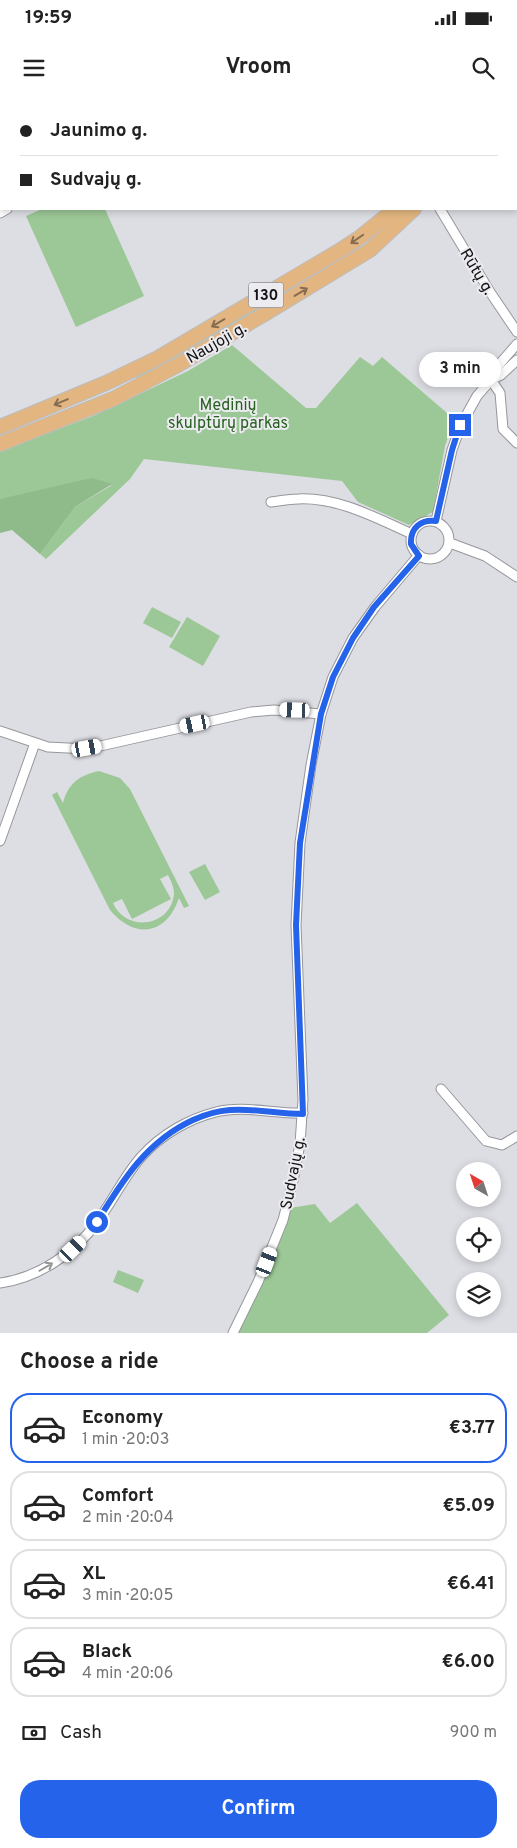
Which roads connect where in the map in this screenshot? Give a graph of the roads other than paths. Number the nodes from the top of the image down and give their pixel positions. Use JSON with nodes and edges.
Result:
{"nodes":[{"id":1,"x":394,"y":210,"type":"edge"},
{"id":2,"x":413,"y":210,"type":"edge"},
{"id":3,"x":441,"y":210,"type":"edge"},
{"id":4,"x":517,"y":332,"type":"edge"},
{"id":5,"x":517,"y":344,"type":"edge"},
{"id":6,"x":517,"y":360,"type":"edge"},
{"id":7,"x":491,"y":380,"type":"junction"},
{"id":8,"x":106,"y":383,"type":"junction"},
{"id":9,"x":113,"y":398,"type":"junction"},
{"id":10,"x":0,"y":427,"type":"edge"},
{"id":11,"x":517,"y":443,"type":"edge"},
{"id":12,"x":0,"y":444,"type":"edge"},
{"id":13,"x":271,"y":502,"type":"dead end"},
{"id":14,"x":436,"y":521,"type":"junction"},
{"id":15,"x":412,"y":534,"type":"junction"},
{"id":16,"x":450,"y":543,"type":"junction"},
{"id":17,"x":419,"y":556,"type":"junction"},
{"id":18,"x":517,"y":576,"type":"edge"},
{"id":19,"x":321,"y":714,"type":"junction"},
{"id":20,"x":0,"y":731,"type":"edge"},
{"id":21,"x":35,"y":743,"type":"junction"},
{"id":22,"x":0,"y":840,"type":"edge"},
{"id":23,"x":442,"y":1089,"type":"dead end"},
{"id":24,"x":303,"y":1114,"type":"junction"},
{"id":25,"x":517,"y":1136,"type":"edge"},
{"id":26,"x":0,"y":1283,"type":"edge"},
{"id":27,"x":233,"y":1333,"type":"edge"}],
"edges":[{"from":1,"to":8,"type":"main road","name":"Naujoji g.","number":"130","one_way":true},
{"from":9,"to":2,"type":"main road","name":"Naujoji g.","number":"130","one_way":true},
{"from":3,"to":4,"type":"street","name":"Rūtų g."},
{"from":5,"to":7,"type":"street"},
{"from":6,"to":7,"type":"street"},
{"from":7,"to":11,"type":"street"},
{"from":7,"to":14,"type":"street"},
{"from":8,"to":9,"type":"main road"},
{"from":8,"to":10,"type":"main road","name":"Naujoji g.","number":"130","one_way":true},
{"from":9,"to":12,"type":"main road","name":"Naujoji g.","number":"130"},
{"from":13,"to":15,"type":"street"},
{"from":14,"to":15,"type":"street"},
{"from":14,"to":16,"type":"street"},
{"from":15,"to":17,"type":"street"},
{"from":16,"to":17,"type":"street"},
{"from":16,"to":18,"type":"street"},
{"from":17,"to":19,"type":"street","name":"Sudvajų g."},
{"from":19,"to":21,"type":"street"},
{"from":19,"to":24,"type":"street","name":"Sudvajų g."},
{"from":20,"to":21,"type":"street"},
{"from":21,"to":22,"type":"street"},
{"from":23,"to":25,"type":"street"},
{"from":26,"to":24,"type":"street","one_way":true},
{"from":24,"to":27,"type":"street","name":"Sudvajų g."}]}
